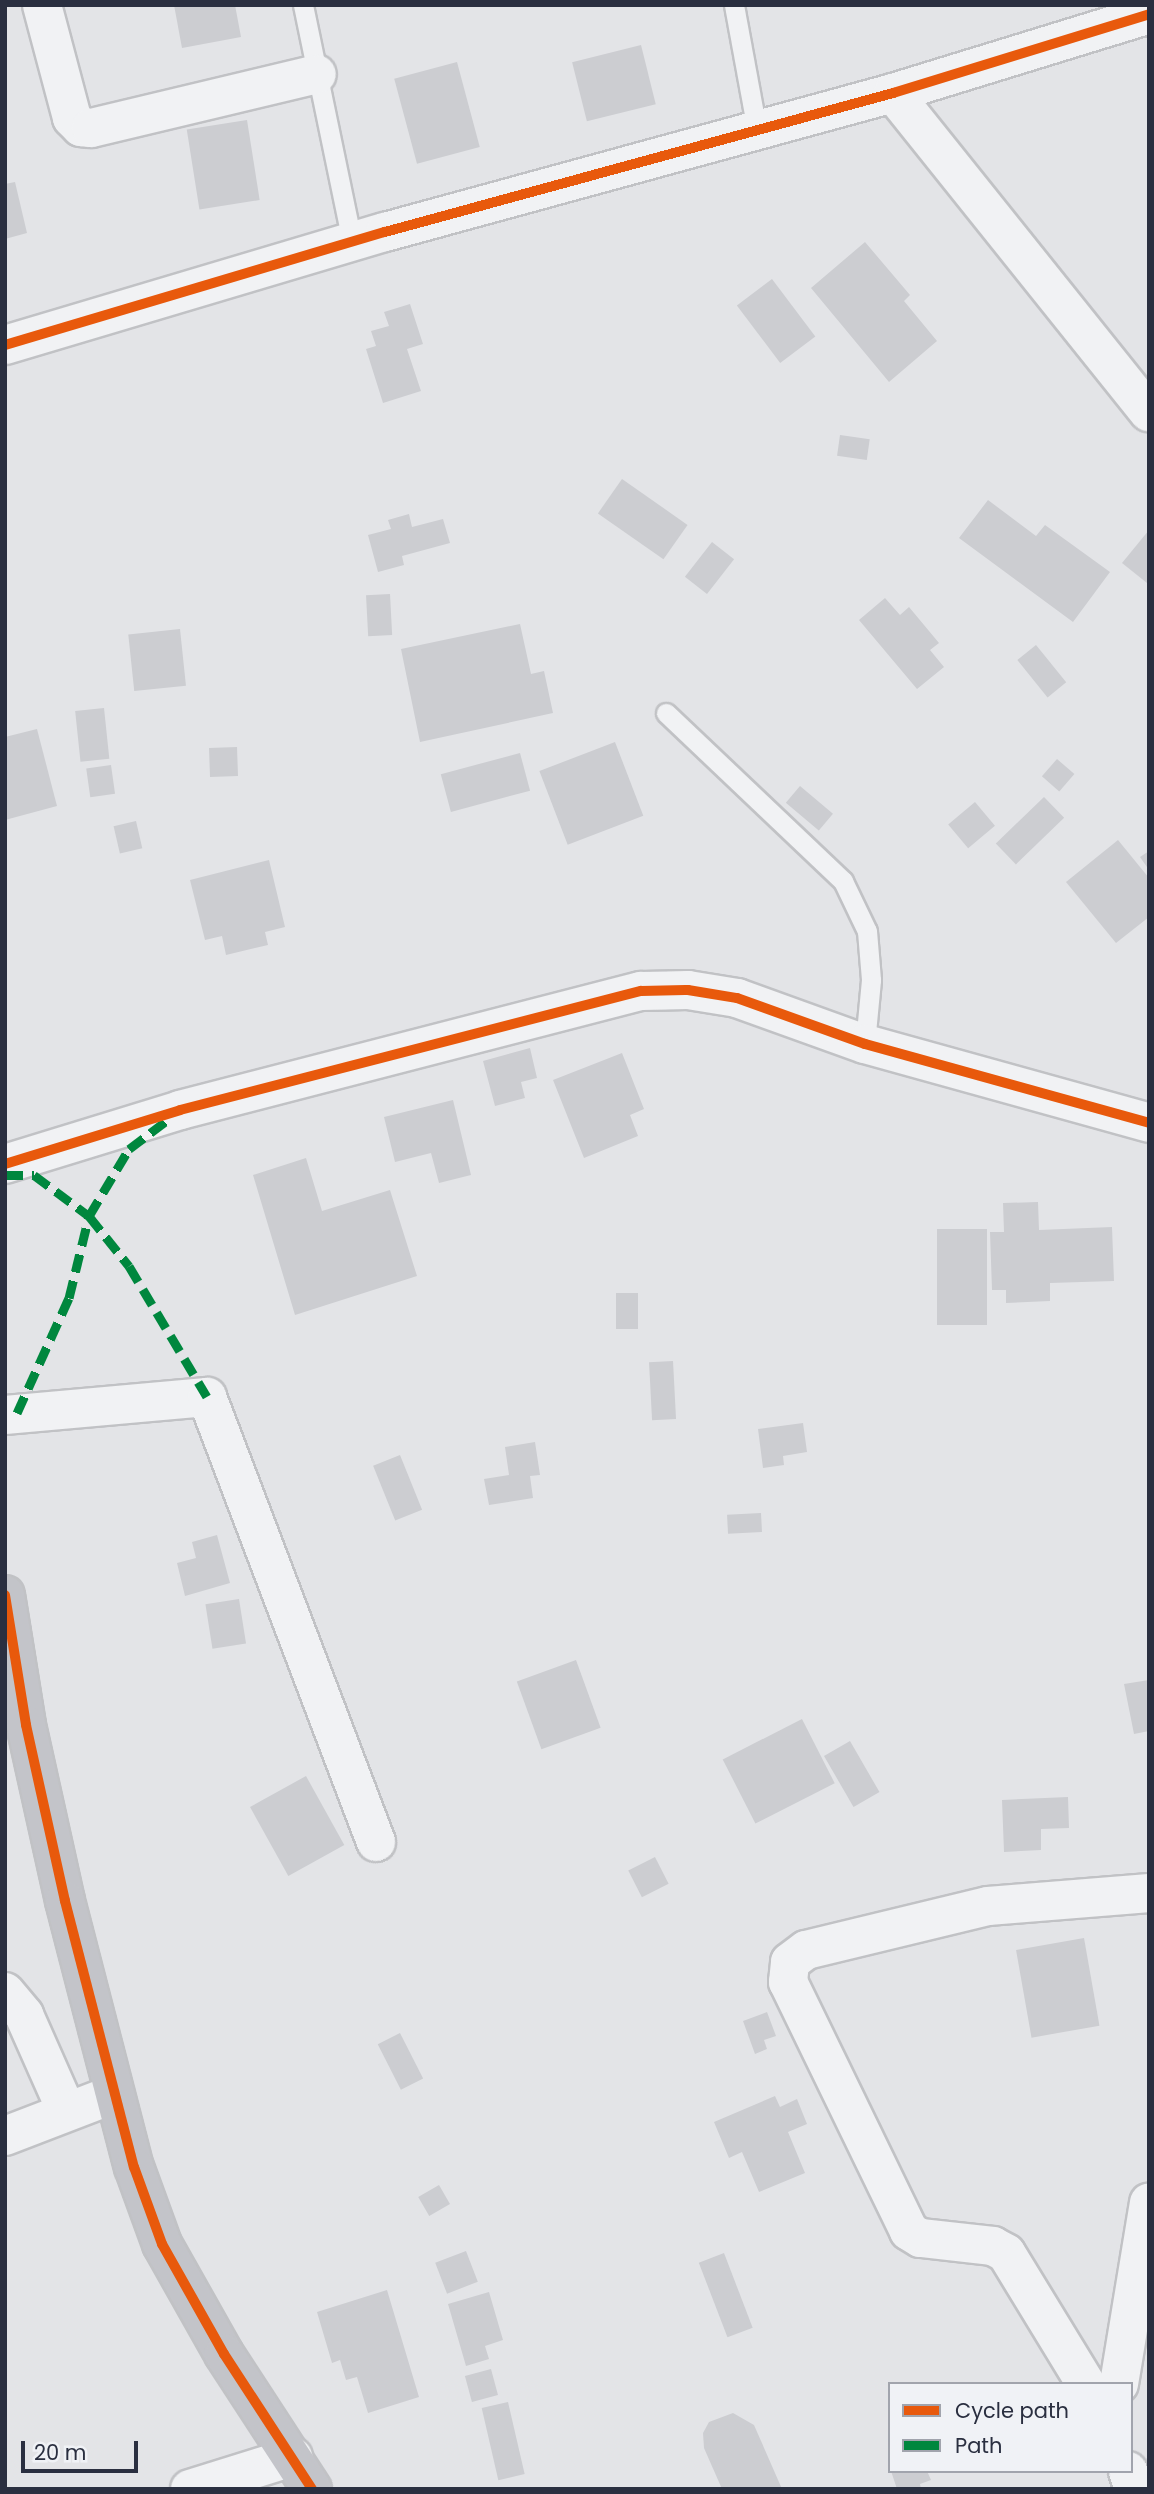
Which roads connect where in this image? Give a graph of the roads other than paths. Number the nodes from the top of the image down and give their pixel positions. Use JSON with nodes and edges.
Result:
{"nodes":[{"id":1,"x":41,"y":5,"type":"edge"},
{"id":2,"x":303,"y":5,"type":"edge"},
{"id":3,"x":734,"y":5,"type":"edge"},
{"id":4,"x":1143,"y":12,"type":"edge"},
{"id":5,"x":317,"y":74,"type":"junction"},
{"id":6,"x":893,"y":93,"type":"junction"},
{"id":7,"x":757,"y":130,"type":"junction"},
{"id":8,"x":352,"y":242,"type":"junction"},
{"id":9,"x":5,"y":345,"type":"edge"},
{"id":10,"x":1149,"y":412,"type":"edge"},
{"id":11,"x":666,"y":713,"type":"dead end"},
{"id":12,"x":865,"y":1044,"type":"junction"},
{"id":13,"x":1149,"y":1124,"type":"edge"},
{"id":14,"x":5,"y":1164,"type":"edge"},
{"id":15,"x":5,"y":1415,"type":"edge"},
{"id":16,"x":5,"y":1595,"type":"edge"},
{"id":17,"x":16,"y":1728,"type":"edge"},
{"id":18,"x":376,"y":1842,"type":"dead end"},
{"id":19,"x":1149,"y":1893,"type":"edge"},
{"id":20,"x":5,"y":1992,"type":"edge"},
{"id":21,"x":112,"y":2095,"type":"junction"},
{"id":22,"x":66,"y":2110,"type":"junction"},
{"id":23,"x":5,"y":2136,"type":"edge"},
{"id":24,"x":1149,"y":2202,"type":"edge"},
{"id":25,"x":1085,"y":2382,"type":"edge"},
{"id":26,"x":1119,"y":2382,"type":"edge"},
{"id":27,"x":303,"y":2473,"type":"edge"},
{"id":28,"x":190,"y":2489,"type":"edge"}],
"edges":[{"from":1,"to":5,"type":"street"},
{"from":2,"to":5,"type":"lane"},
{"from":3,"to":7,"type":"lane"},
{"from":4,"to":6,"type":"street"},
{"from":5,"to":8,"type":"lane"},
{"from":6,"to":7,"type":"street"},
{"from":6,"to":10,"type":"street"},
{"from":7,"to":8,"type":"street"},
{"from":8,"to":9,"type":"street"},
{"from":11,"to":12,"type":"lane"},
{"from":12,"to":13,"type":"street"},
{"from":12,"to":14,"type":"street"},
{"from":15,"to":18,"type":"street"},
{"from":16,"to":17,"type":"street"},
{"from":17,"to":21,"type":"street"},
{"from":19,"to":25,"type":"street"},
{"from":20,"to":22,"type":"street"},
{"from":21,"to":22,"type":"street"},
{"from":21,"to":27,"type":"street"},
{"from":22,"to":23,"type":"street"},
{"from":24,"to":26,"type":"street"},
{"from":27,"to":28,"type":"street"}]}
